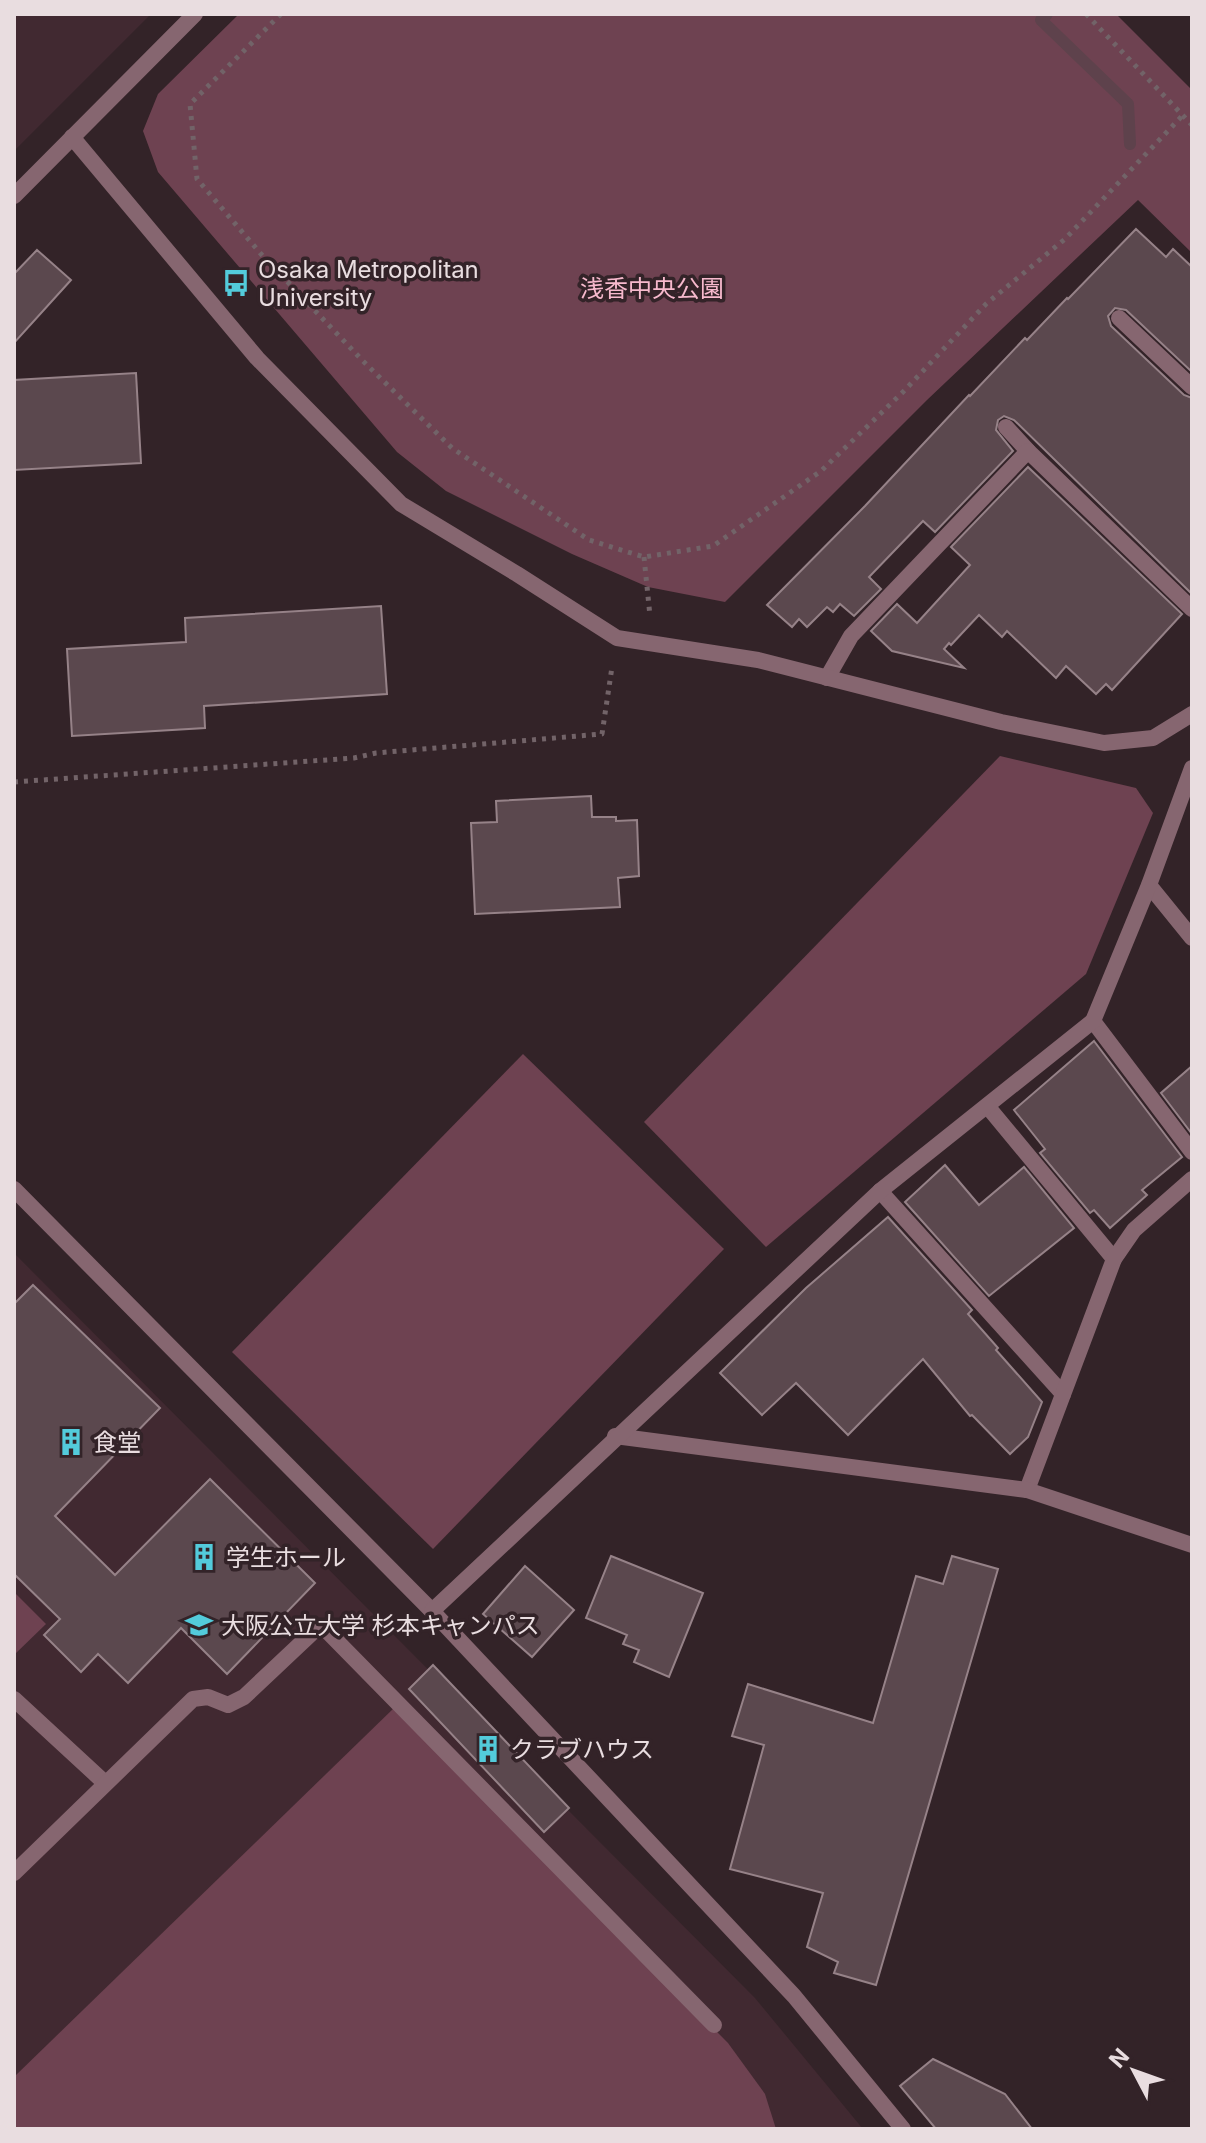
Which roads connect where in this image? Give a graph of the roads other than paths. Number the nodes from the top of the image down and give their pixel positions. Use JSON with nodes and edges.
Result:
{"nodes":[{"id":1,"x":195,"y":14,"type":"edge"},
{"id":2,"x":72,"y":137,"type":"junction"},
{"id":3,"x":14,"y":196,"type":"edge"},
{"id":4,"x":1119,"y":318,"type":"dead end"},
{"id":5,"x":1192,"y":387,"type":"edge"},
{"id":6,"x":1006,"y":427,"type":"dead end"},
{"id":7,"x":1028,"y":451,"type":"junction"},
{"id":8,"x":1192,"y":609,"type":"edge"},
{"id":9,"x":827,"y":678,"type":"junction"},
{"id":10,"x":1192,"y":714,"type":"edge"},
{"id":11,"x":1192,"y":768,"type":"edge"},
{"id":12,"x":1149,"y":885,"type":"junction"},
{"id":13,"x":1192,"y":938,"type":"edge"},
{"id":14,"x":1093,"y":1021,"type":"junction"},
{"id":15,"x":988,"y":1107,"type":"junction"},
{"id":16,"x":1192,"y":1152,"type":"edge"},
{"id":17,"x":1192,"y":1179,"type":"edge"},
{"id":18,"x":14,"y":1189,"type":"edge"},
{"id":19,"x":880,"y":1191,"type":"junction"},
{"id":20,"x":1114,"y":1259,"type":"junction"},
{"id":21,"x":1063,"y":1394,"type":"junction"},
{"id":22,"x":615,"y":1436,"type":"junction"},
{"id":23,"x":1027,"y":1490,"type":"junction"},
{"id":24,"x":1192,"y":1545,"type":"edge"},
{"id":25,"x":432,"y":1611,"type":"junction"},
{"id":26,"x":14,"y":1699,"type":"edge"},
{"id":27,"x":105,"y":1783,"type":"junction"},
{"id":28,"x":14,"y":1873,"type":"edge"},
{"id":29,"x":714,"y":2025,"type":"dead end"},
{"id":30,"x":903,"y":2129,"type":"edge"}],
"edges":[{"from":1,"to":2,"type":"street"},
{"from":2,"to":3,"type":"street"},
{"from":2,"to":9,"type":"street"},
{"from":4,"to":5,"type":"street"},
{"from":6,"to":7,"type":"street"},
{"from":7,"to":8,"type":"street"},
{"from":7,"to":9,"type":"street"},
{"from":9,"to":10,"type":"street"},
{"from":11,"to":12,"type":"street"},
{"from":12,"to":13,"type":"street"},
{"from":12,"to":14,"type":"street"},
{"from":14,"to":15,"type":"street"},
{"from":14,"to":16,"type":"street"},
{"from":15,"to":19,"type":"street"},
{"from":15,"to":20,"type":"street"},
{"from":17,"to":20,"type":"street"},
{"from":18,"to":25,"type":"street"},
{"from":19,"to":21,"type":"street"},
{"from":19,"to":22,"type":"street"},
{"from":20,"to":21,"type":"street"},
{"from":21,"to":23,"type":"street"},
{"from":22,"to":23,"type":"street"},
{"from":22,"to":25,"type":"street"},
{"from":23,"to":24,"type":"street"},
{"from":25,"to":30,"type":"street"},
{"from":26,"to":27,"type":"street"},
{"from":27,"to":28,"type":"street"},
{"from":27,"to":29,"type":"street"}]}
